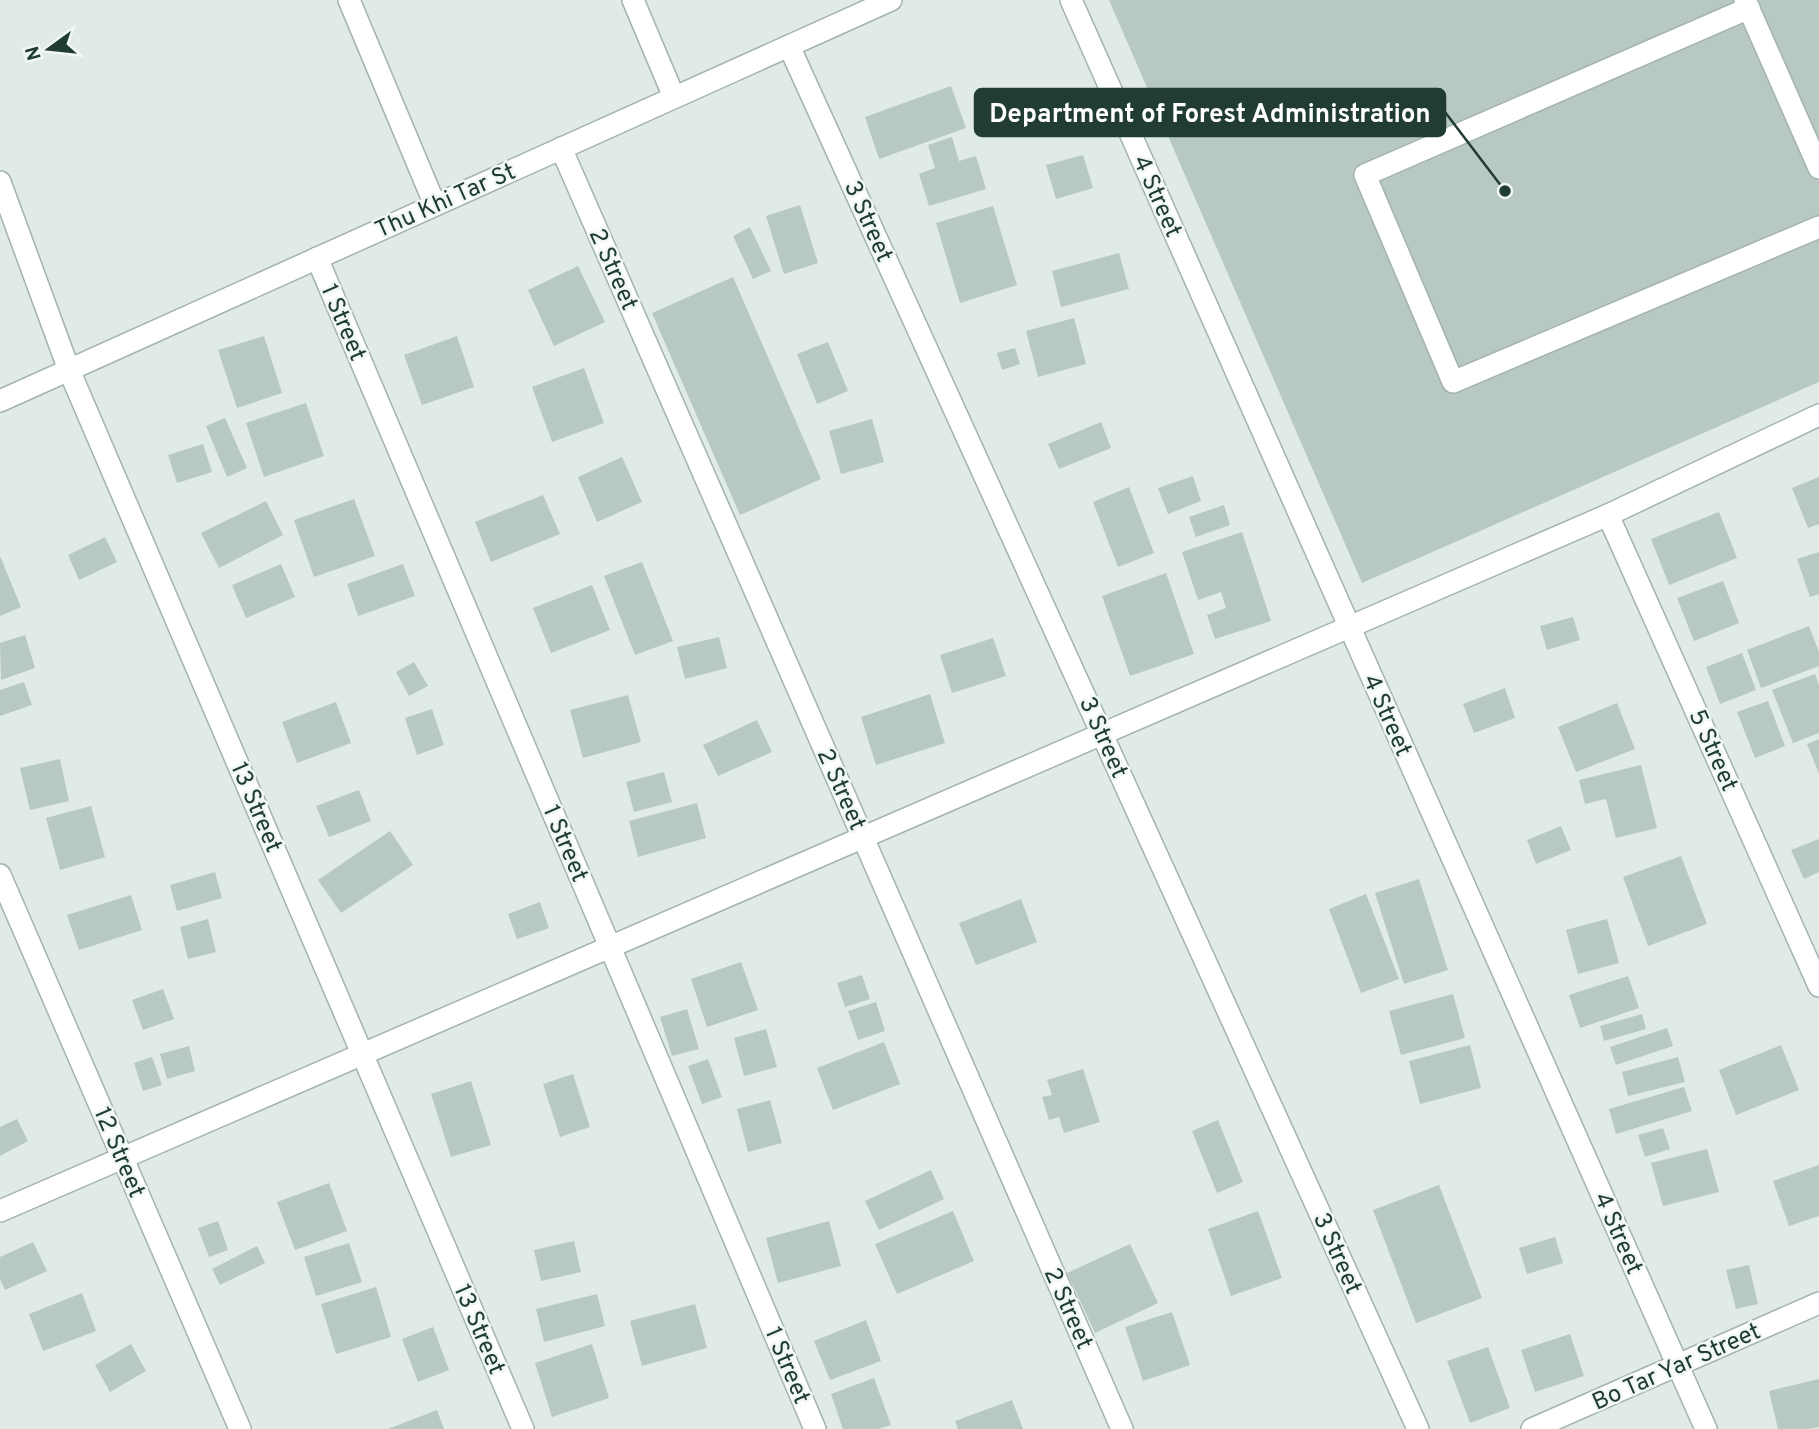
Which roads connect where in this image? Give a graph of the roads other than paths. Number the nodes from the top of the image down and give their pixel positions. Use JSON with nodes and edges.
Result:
{"nodes":[{"id":1,"x":349,"y":0,"type":"edge"},
{"id":2,"x":633,"y":0,"type":"edge"},
{"id":3,"x":891,"y":0,"type":"edge"},
{"id":4,"x":1071,"y":0,"type":"edge"},
{"id":5,"x":1747,"y":4,"type":"edge"},
{"id":6,"x":789,"y":46,"type":"junction"},
{"id":7,"x":674,"y":97,"type":"junction"},
{"id":8,"x":561,"y":148,"type":"junction"},
{"id":9,"x":1819,"y":168,"type":"edge"},
{"id":10,"x":0,"y":182,"type":"edge"},
{"id":11,"x":436,"y":205,"type":"junction"},
{"id":12,"x":1819,"y":227,"type":"edge"},
{"id":13,"x":317,"y":258,"type":"junction"},
{"id":14,"x":69,"y":370,"type":"junction"},
{"id":15,"x":0,"y":401,"type":"edge"},
{"id":16,"x":1819,"y":415,"type":"edge"},
{"id":17,"x":1608,"y":515,"type":"junction"},
{"id":18,"x":1349,"y":627,"type":"junction"},
{"id":19,"x":1102,"y":734,"type":"junction"},
{"id":20,"x":863,"y":837,"type":"junction"},
{"id":21,"x":0,"y":875,"type":"edge"},
{"id":22,"x":610,"y":947,"type":"junction"},
{"id":23,"x":1819,"y":986,"type":"edge"},
{"id":24,"x":362,"y":1054,"type":"junction"},
{"id":25,"x":122,"y":1158,"type":"junction"},
{"id":26,"x":0,"y":1211,"type":"edge"},
{"id":27,"x":1819,"y":1303,"type":"edge"},
{"id":28,"x":1678,"y":1365,"type":"junction"},
{"id":29,"x":240,"y":1429,"type":"edge"},
{"id":30,"x":523,"y":1429,"type":"edge"},
{"id":31,"x":815,"y":1429,"type":"edge"},
{"id":32,"x":1122,"y":1429,"type":"edge"},
{"id":33,"x":1418,"y":1429,"type":"edge"},
{"id":34,"x":1532,"y":1429,"type":"edge"},
{"id":35,"x":1706,"y":1429,"type":"edge"}],
"edges":[{"from":1,"to":11,"type":"street"},
{"from":2,"to":7,"type":"street"},
{"from":3,"to":6,"type":"street","name":"Thu Khi Tar St"},
{"from":4,"to":18,"type":"street","name":"4 Street"},
{"from":5,"to":9,"type":"street"},
{"from":5,"to":12,"type":"street"},
{"from":6,"to":7,"type":"street","name":"Thu Khi Tar St"},
{"from":6,"to":19,"type":"street","name":"3 Street"},
{"from":7,"to":8,"type":"street","name":"Thu Khi Tar St"},
{"from":8,"to":11,"type":"street","name":"Thu Khi Tar St"},
{"from":8,"to":20,"type":"street","name":"2 Street"},
{"from":10,"to":14,"type":"street","name":"13 Street"},
{"from":11,"to":13,"type":"street","name":"Thu Khi Tar St"},
{"from":13,"to":14,"type":"street","name":"Thu Khi Tar St"},
{"from":13,"to":22,"type":"street","name":"1 Street"},
{"from":14,"to":15,"type":"street","name":"Thu Khi Tar St"},
{"from":14,"to":24,"type":"street","name":"13 Street"},
{"from":16,"to":17,"type":"street"},
{"from":17,"to":18,"type":"street"},
{"from":17,"to":23,"type":"street","name":"5 Street"},
{"from":18,"to":19,"type":"street"},
{"from":18,"to":28,"type":"street","name":"4 Street"},
{"from":19,"to":20,"type":"street"},
{"from":19,"to":33,"type":"street","name":"3 Street"},
{"from":20,"to":22,"type":"street"},
{"from":20,"to":32,"type":"street","name":"2 Street"},
{"from":21,"to":25,"type":"street","name":"12 Street"},
{"from":22,"to":24,"type":"street"},
{"from":22,"to":31,"type":"street","name":"1 Street"},
{"from":24,"to":25,"type":"street"},
{"from":24,"to":30,"type":"street","name":"13 Street"},
{"from":25,"to":26,"type":"street"},
{"from":25,"to":29,"type":"street","name":"12 Street"},
{"from":27,"to":28,"type":"street","name":"Bo Tar Yar Street"},
{"from":28,"to":34,"type":"street","name":"Bo Tar Yar Street"},
{"from":28,"to":35,"type":"street","name":"4 Street"}]}
